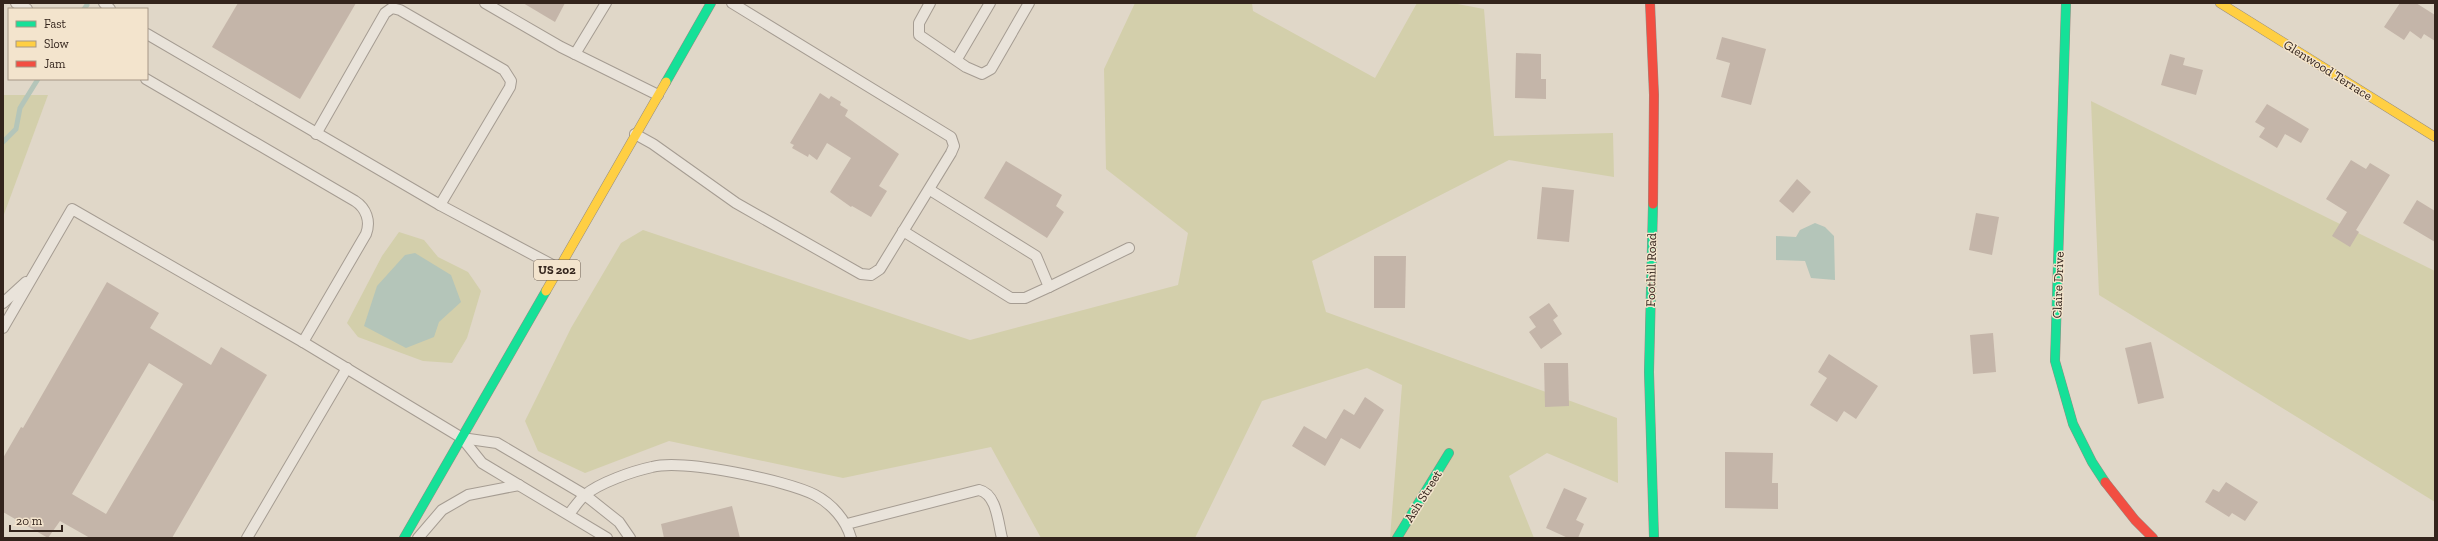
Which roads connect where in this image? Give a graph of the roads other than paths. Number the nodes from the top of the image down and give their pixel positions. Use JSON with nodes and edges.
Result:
{"nodes":[{"id":1,"x":16,"y":3,"type":"edge"},
{"id":2,"x":485,"y":3,"type":"edge"},
{"id":3,"x":606,"y":3,"type":"edge"},
{"id":4,"x":711,"y":3,"type":"edge"},
{"id":5,"x":732,"y":3,"type":"edge"},
{"id":6,"x":930,"y":3,"type":"edge"},
{"id":7,"x":990,"y":3,"type":"edge"},
{"id":8,"x":1030,"y":3,"type":"edge"},
{"id":9,"x":1650,"y":3,"type":"edge"},
{"id":10,"x":2066,"y":3,"type":"edge"},
{"id":11,"x":2220,"y":3,"type":"edge"},
{"id":12,"x":25,"y":8,"type":"edge"},
{"id":13,"x":148,"y":35,"type":"edge"},
{"id":14,"x":575,"y":54,"type":"junction"},
{"id":15,"x":957,"y":59,"type":"junction"},
{"id":16,"x":148,"y":80,"type":"edge"},
{"id":17,"x":658,"y":95,"type":"junction"},
{"id":18,"x":316,"y":134,"type":"junction"},
{"id":19,"x":635,"y":134,"type":"junction"},
{"id":20,"x":2435,"y":137,"type":"edge"},
{"id":21,"x":930,"y":190,"type":"junction"},
{"id":22,"x":440,"y":205,"type":"junction"},
{"id":23,"x":903,"y":231,"type":"junction"},
{"id":24,"x":1129,"y":248,"type":"dead end"},
{"id":25,"x":558,"y":268,"type":"junction"},
{"id":26,"x":32,"y":277,"type":"junction"},
{"id":27,"x":1049,"y":287,"type":"junction"},
{"id":28,"x":3,"y":302,"type":"edge"},
{"id":29,"x":3,"y":328,"type":"edge"},
{"id":30,"x":303,"y":342,"type":"junction"},
{"id":31,"x":347,"y":368,"type":"junction"},
{"id":32,"x":462,"y":438,"type":"junction"},
{"id":33,"x":1449,"y":453,"type":"dead end"},
{"id":34,"x":519,"y":485,"type":"junction"},
{"id":35,"x":585,"y":495,"type":"junction"},
{"id":36,"x":569,"y":514,"type":"junction"},
{"id":37,"x":847,"y":524,"type":"junction"},
{"id":38,"x":247,"y":538,"type":"edge"},
{"id":39,"x":404,"y":538,"type":"edge"},
{"id":40,"x":418,"y":538,"type":"edge"},
{"id":41,"x":607,"y":538,"type":"edge"},
{"id":42,"x":630,"y":538,"type":"edge"},
{"id":43,"x":851,"y":538,"type":"edge"},
{"id":44,"x":1002,"y":538,"type":"edge"},
{"id":45,"x":1397,"y":538,"type":"edge"},
{"id":46,"x":1654,"y":538,"type":"edge"},
{"id":47,"x":2153,"y":538,"type":"edge"}],
"edges":[{"from":1,"to":12,"type":"lane"},
{"from":2,"to":14,"type":"lane"},
{"from":3,"to":14,"type":"lane"},
{"from":4,"to":17,"type":"main road","number":"US 202"},
{"from":5,"to":21,"type":"lane"},
{"from":6,"to":15,"type":"lane"},
{"from":7,"to":15,"type":"lane"},
{"from":8,"to":15,"type":"lane"},
{"from":9,"to":46,"type":"main road","name":"Foothill Road"},
{"from":10,"to":47,"type":"main road","name":"Claire Drive"},
{"from":11,"to":20,"type":"main road","name":"Glenwood Terrace"},
{"from":13,"to":18,"type":"lane"},
{"from":14,"to":17,"type":"lane"},
{"from":16,"to":30,"type":"lane"},
{"from":17,"to":19,"type":"main road","number":"US 202"},
{"from":18,"to":22,"type":"lane"},
{"from":18,"to":22,"type":"lane"},
{"from":19,"to":23,"type":"lane"},
{"from":19,"to":25,"type":"main road","number":"US 202"},
{"from":21,"to":23,"type":"lane"},
{"from":21,"to":27,"type":"lane"},
{"from":22,"to":25,"type":"lane"},
{"from":23,"to":27,"type":"lane"},
{"from":24,"to":27,"type":"lane"},
{"from":25,"to":32,"type":"main road","number":"US 202"},
{"from":26,"to":28,"type":"lane"},
{"from":26,"to":29,"type":"lane"},
{"from":26,"to":30,"type":"lane"},
{"from":30,"to":31,"type":"lane"},
{"from":31,"to":32,"type":"lane"},
{"from":31,"to":38,"type":"lane"},
{"from":32,"to":34,"type":"lane"},
{"from":32,"to":35,"type":"lane"},
{"from":32,"to":39,"type":"main road","number":"US 202"},
{"from":33,"to":45,"type":"main road","name":"Ash Street"},
{"from":34,"to":36,"type":"lane"},
{"from":34,"to":40,"type":"lane"},
{"from":35,"to":36,"type":"lane"},
{"from":35,"to":37,"type":"lane"},
{"from":35,"to":42,"type":"lane"},
{"from":36,"to":41,"type":"lane"},
{"from":37,"to":43,"type":"lane"},
{"from":37,"to":44,"type":"lane"}]}
